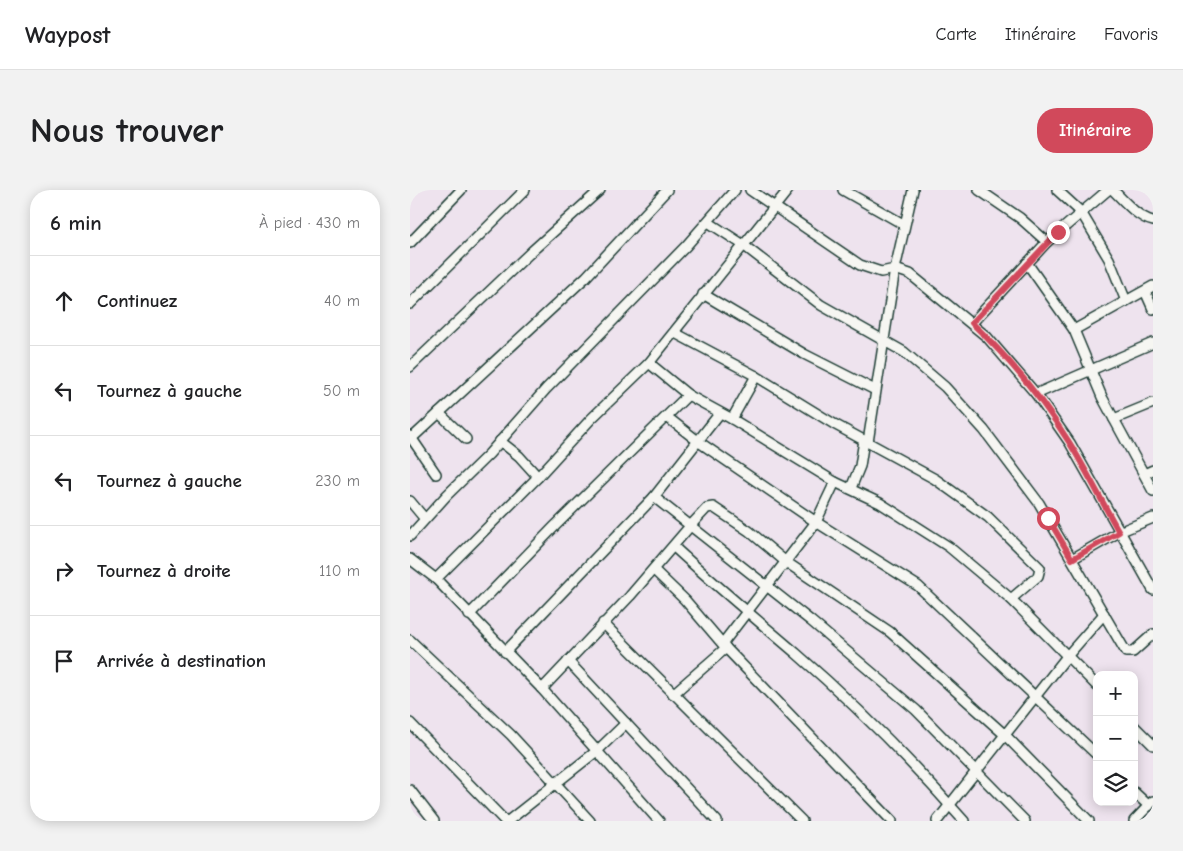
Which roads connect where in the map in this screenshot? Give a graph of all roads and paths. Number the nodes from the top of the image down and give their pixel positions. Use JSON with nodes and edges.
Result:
{"nodes":[{"id":1,"x":460,"y":190,"type":"edge"},
{"id":2,"x":525,"y":190,"type":"edge"},
{"id":3,"x":600,"y":190,"type":"edge"},
{"id":4,"x":668,"y":190,"type":"edge"},
{"id":5,"x":735,"y":190,"type":"edge"},
{"id":6,"x":750,"y":190,"type":"edge"},
{"id":7,"x":788,"y":190,"type":"edge"},
{"id":8,"x":843,"y":190,"type":"edge"},
{"id":9,"x":913,"y":190,"type":"edge"},
{"id":10,"x":979,"y":190,"type":"edge"},
{"id":11,"x":1057,"y":190,"type":"edge"},
{"id":12,"x":1108,"y":190,"type":"edge"},
{"id":13,"x":1113,"y":190,"type":"edge"},
{"id":14,"x":774,"y":208,"type":"junction"},
{"id":15,"x":1081,"y":212,"type":"junction"},
{"id":16,"x":1153,"y":221,"type":"edge"},
{"id":17,"x":708,"y":222,"type":"junction"},
{"id":18,"x":903,"y":224,"type":"junction"},
{"id":19,"x":1047,"y":242,"type":"junction"},
{"id":20,"x":410,"y":243,"type":"edge"},
{"id":21,"x":742,"y":244,"type":"junction"},
{"id":22,"x":1027,"y":263,"type":"junction"},
{"id":23,"x":895,"y":269,"type":"junction"},
{"id":24,"x":1149,"y":289,"type":"edge"},
{"id":25,"x":703,"y":294,"type":"junction"},
{"id":26,"x":1126,"y":301,"type":"junction"},
{"id":27,"x":410,"y":304,"type":"edge"},
{"id":28,"x":1153,"y":309,"type":"edge"},
{"id":29,"x":972,"y":323,"type":"junction"},
{"id":30,"x":1074,"y":330,"type":"junction"},
{"id":31,"x":675,"y":333,"type":"junction"},
{"id":32,"x":882,"y":341,"type":"junction"},
{"id":33,"x":1153,"y":343,"type":"edge"},
{"id":34,"x":649,"y":362,"type":"junction"},
{"id":35,"x":410,"y":367,"type":"edge"},
{"id":36,"x":1090,"y":371,"type":"junction"},
{"id":37,"x":756,"y":376,"type":"junction"},
{"id":38,"x":875,"y":390,"type":"junction"},
{"id":39,"x":1036,"y":394,"type":"junction"},
{"id":40,"x":688,"y":396,"type":"junction"},
{"id":41,"x":1153,"y":403,"type":"edge"},
{"id":42,"x":439,"y":413,"type":"junction"},
{"id":43,"x":720,"y":413,"type":"junction"},
{"id":44,"x":666,"y":417,"type":"junction"},
{"id":45,"x":732,"y":419,"type":"junction"},
{"id":46,"x":1114,"y":419,"type":"junction"},
{"id":47,"x":411,"y":437,"type":"edge"},
{"id":48,"x":466,"y":439,"type":"dead end"},
{"id":49,"x":500,"y":441,"type":"junction"},
{"id":50,"x":866,"y":441,"type":"junction"},
{"id":51,"x":699,"y":442,"type":"junction"},
{"id":52,"x":1153,"y":470,"type":"edge"},
{"id":53,"x":436,"y":474,"type":"dead end"},
{"id":54,"x":1144,"y":474,"type":"junction"},
{"id":55,"x":538,"y":477,"type":"junction"},
{"id":56,"x":834,"y":482,"type":"junction"},
{"id":57,"x":851,"y":488,"type":"junction"},
{"id":58,"x":1153,"y":491,"type":"edge"},
{"id":59,"x":654,"y":498,"type":"junction"},
{"id":60,"x":410,"y":501,"type":"edge"},
{"id":61,"x":1153,"y":518,"type":"edge"},
{"id":62,"x":425,"y":519,"type":"junction"},
{"id":63,"x":816,"y":522,"type":"junction"},
{"id":64,"x":691,"y":525,"type":"junction"},
{"id":65,"x":1119,"y":532,"type":"junction"},
{"id":66,"x":410,"y":536,"type":"edge"},
{"id":67,"x":674,"y":547,"type":"junction"},
{"id":68,"x":410,"y":559,"type":"edge"},
{"id":69,"x":1072,"y":559,"type":"junction"},
{"id":70,"x":786,"y":562,"type":"junction"},
{"id":71,"x":654,"y":570,"type":"junction"},
{"id":72,"x":436,"y":579,"type":"junction"},
{"id":73,"x":766,"y":587,"type":"junction"},
{"id":74,"x":1153,"y":590,"type":"edge"},
{"id":75,"x":1011,"y":599,"type":"junction"},
{"id":76,"x":747,"y":613,"type":"junction"},
{"id":77,"x":1104,"y":614,"type":"junction"},
{"id":78,"x":469,"y":615,"type":"junction"},
{"id":79,"x":603,"y":623,"type":"junction"},
{"id":80,"x":1153,"y":634,"type":"edge"},
{"id":81,"x":410,"y":640,"type":"edge"},
{"id":82,"x":725,"y":646,"type":"junction"},
{"id":83,"x":505,"y":652,"type":"junction"},
{"id":84,"x":1068,"y":655,"type":"junction"},
{"id":85,"x":568,"y":662,"type":"junction"},
{"id":86,"x":1093,"y":682,"type":"edge"},
{"id":87,"x":542,"y":689,"type":"junction"},
{"id":88,"x":673,"y":694,"type":"junction"},
{"id":89,"x":1035,"y":696,"type":"junction"},
{"id":90,"x":410,"y":723,"type":"edge"},
{"id":91,"x":626,"y":723,"type":"junction"},
{"id":92,"x":1138,"y":730,"type":"edge"},
{"id":93,"x":1005,"y":735,"type":"junction"},
{"id":94,"x":1153,"y":745,"type":"edge"},
{"id":95,"x":598,"y":750,"type":"junction"},
{"id":96,"x":1093,"y":752,"type":"edge"},
{"id":97,"x":976,"y":773,"type":"junction"},
{"id":98,"x":548,"y":775,"type":"junction"},
{"id":99,"x":564,"y":776,"type":"junction"},
{"id":100,"x":555,"y":782,"type":"junction"},
{"id":101,"x":410,"y":790,"type":"edge"},
{"id":102,"x":1138,"y":795,"type":"edge"},
{"id":103,"x":1151,"y":803,"type":"edge"},
{"id":104,"x":949,"y":804,"type":"junction"},
{"id":105,"x":434,"y":821,"type":"edge"},
{"id":106,"x":507,"y":821,"type":"edge"},
{"id":107,"x":590,"y":821,"type":"edge"},
{"id":108,"x":659,"y":821,"type":"edge"},
{"id":109,"x":717,"y":821,"type":"edge"},
{"id":110,"x":802,"y":821,"type":"edge"},
{"id":111,"x":892,"y":821,"type":"edge"},
{"id":112,"x":937,"y":821,"type":"edge"},
{"id":113,"x":964,"y":821,"type":"edge"},
{"id":114,"x":1025,"y":821,"type":"edge"},
{"id":115,"x":1089,"y":821,"type":"edge"},
{"id":116,"x":1134,"y":821,"type":"edge"}],
"edges":[{"from":1,"to":20,"type":"street"},
{"from":2,"to":27,"type":"street"},
{"from":3,"to":35,"type":"street"},
{"from":4,"to":42,"type":"street"},
{"from":5,"to":17,"type":"street"},
{"from":6,"to":14,"type":"street"},
{"from":7,"to":14,"type":"street"},
{"from":8,"to":18,"type":"street"},
{"from":9,"to":18,"type":"street"},
{"from":10,"to":19,"type":"street"},
{"from":11,"to":15,"type":"street"},
{"from":12,"to":15,"type":"street"},
{"from":13,"to":16,"type":"street"},
{"from":14,"to":21,"type":"street"},
{"from":14,"to":23,"type":"street"},
{"from":15,"to":19,"type":"street"},
{"from":15,"to":26,"type":"street"},
{"from":17,"to":21,"type":"street"},
{"from":17,"to":49,"type":"street"},
{"from":18,"to":23,"type":"street"},
{"from":19,"to":22,"type":"street"},
{"from":21,"to":25,"type":"street"},
{"from":21,"to":32,"type":"street"},
{"from":22,"to":29,"type":"street"},
{"from":22,"to":30,"type":"street"},
{"from":23,"to":29,"type":"street"},
{"from":23,"to":32,"type":"street"},
{"from":24,"to":26,"type":"street"},
{"from":24,"to":28,"type":"street"},
{"from":25,"to":31,"type":"street"},
{"from":25,"to":38,"type":"street"},
{"from":26,"to":30,"type":"street"},
{"from":29,"to":39,"type":"street"},
{"from":30,"to":36,"type":"street"},
{"from":31,"to":34,"type":"street"},
{"from":31,"to":37,"type":"street"},
{"from":32,"to":38,"type":"street"},
{"from":32,"to":69,"type":"street"},
{"from":33,"to":36,"type":"street"},
{"from":34,"to":40,"type":"street"},
{"from":34,"to":55,"type":"street"},
{"from":36,"to":39,"type":"street"},
{"from":36,"to":46,"type":"street"},
{"from":37,"to":45,"type":"street"},
{"from":37,"to":50,"type":"street"},
{"from":38,"to":50,"type":"street"},
{"from":39,"to":65,"type":"street"},
{"from":40,"to":43,"type":"street"},
{"from":40,"to":44,"type":"street"},
{"from":41,"to":46,"type":"street"},
{"from":42,"to":47,"type":"street"},
{"from":42,"to":48,"type":"street"},
{"from":43,"to":45,"type":"street"},
{"from":43,"to":51,"type":"street"},
{"from":44,"to":51,"type":"street"},
{"from":44,"to":78,"type":"street"},
{"from":45,"to":56,"type":"street"},
{"from":46,"to":54,"type":"street"},
{"from":47,"to":53,"type":"street"},
{"from":49,"to":55,"type":"street"},
{"from":49,"to":62,"type":"street"},
{"from":50,"to":57,"type":"street"},
{"from":50,"to":75,"type":"street"},
{"from":51,"to":59,"type":"street"},
{"from":51,"to":63,"type":"street"},
{"from":52,"to":54,"type":"street"},
{"from":54,"to":58,"type":"street"},
{"from":55,"to":72,"type":"street"},
{"from":56,"to":57,"type":"street"},
{"from":56,"to":63,"type":"street"},
{"from":57,"to":75,"type":"street"},
{"from":59,"to":64,"type":"street"},
{"from":59,"to":83,"type":"street"},
{"from":60,"to":62,"type":"street"},
{"from":61,"to":65,"type":"street"},
{"from":62,"to":66,"type":"street"},
{"from":63,"to":70,"type":"street"},
{"from":63,"to":89,"type":"street"},
{"from":64,"to":67,"type":"street"},
{"from":64,"to":70,"type":"street"},
{"from":64,"to":73,"type":"street"},
{"from":65,"to":69,"type":"street"},
{"from":65,"to":74,"type":"street"},
{"from":67,"to":71,"type":"street"},
{"from":67,"to":76,"type":"street"},
{"from":68,"to":72,"type":"street"},
{"from":69,"to":77,"type":"street"},
{"from":70,"to":73,"type":"street"},
{"from":70,"to":93,"type":"street"},
{"from":71,"to":79,"type":"street"},
{"from":71,"to":82,"type":"street"},
{"from":72,"to":78,"type":"street"},
{"from":73,"to":76,"type":"street"},
{"from":73,"to":97,"type":"street"},
{"from":75,"to":84,"type":"street"},
{"from":76,"to":82,"type":"street"},
{"from":76,"to":104,"type":"street"},
{"from":77,"to":80,"type":"street"},
{"from":77,"to":84,"type":"street"},
{"from":78,"to":83,"type":"street"},
{"from":79,"to":85,"type":"street"},
{"from":79,"to":88,"type":"street"},
{"from":81,"to":98,"type":"street"},
{"from":82,"to":88,"type":"street"},
{"from":82,"to":111,"type":"street"},
{"from":83,"to":87,"type":"street"},
{"from":84,"to":86,"type":"street"},
{"from":84,"to":89,"type":"street"},
{"from":85,"to":87,"type":"street"},
{"from":85,"to":91,"type":"street"},
{"from":87,"to":95,"type":"street"},
{"from":88,"to":110,"type":"street"},
{"from":89,"to":93,"type":"street"},
{"from":89,"to":96,"type":"street"},
{"from":90,"to":106,"type":"street"},
{"from":91,"to":95,"type":"street"},
{"from":91,"to":109,"type":"street"},
{"from":92,"to":94,"type":"street"},
{"from":93,"to":97,"type":"street"},
{"from":93,"to":115,"type":"street"},
{"from":95,"to":99,"type":"street"},
{"from":95,"to":108,"type":"street"},
{"from":97,"to":104,"type":"street"},
{"from":97,"to":114,"type":"street"},
{"from":98,"to":99,"type":"street"},
{"from":98,"to":100,"type":"street"},
{"from":99,"to":100,"type":"street"},
{"from":100,"to":106,"type":"street"},
{"from":100,"to":107,"type":"street"},
{"from":101,"to":105,"type":"street"},
{"from":102,"to":103,"type":"street"},
{"from":103,"to":116,"type":"street"},
{"from":104,"to":112,"type":"street"},
{"from":104,"to":113,"type":"street"}]}
